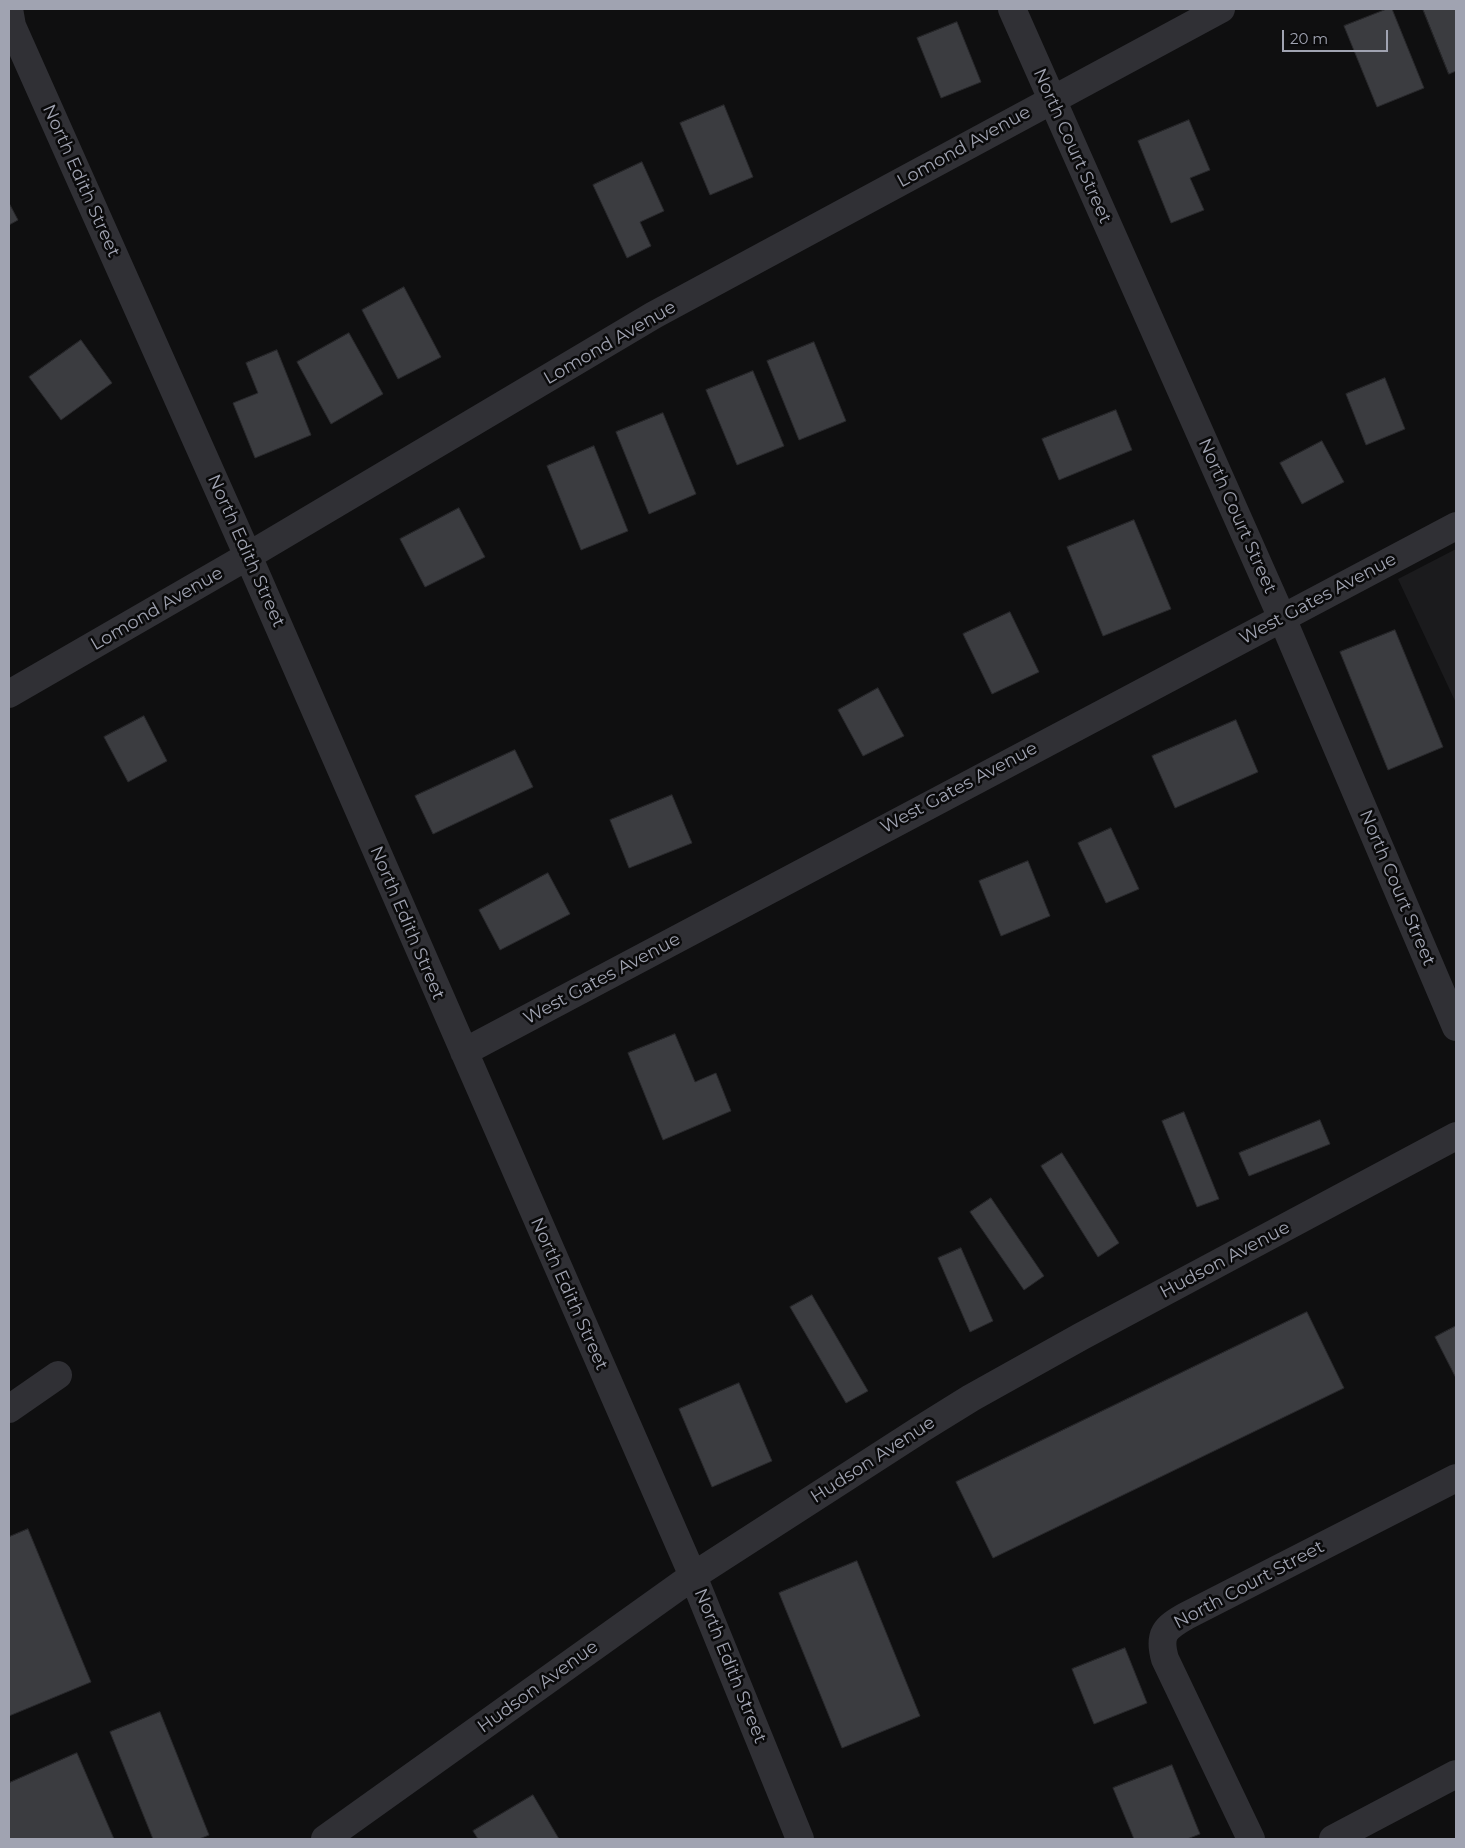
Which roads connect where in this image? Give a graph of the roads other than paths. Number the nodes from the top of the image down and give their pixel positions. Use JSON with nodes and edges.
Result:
{"nodes":[{"id":1,"x":9,"y":9,"type":"edge"},
{"id":2,"x":1012,"y":9,"type":"edge"},
{"id":3,"x":1220,"y":9,"type":"edge"},
{"id":4,"x":1051,"y":100,"type":"junction"},
{"id":5,"x":1456,"y":526,"type":"edge"},
{"id":6,"x":248,"y":556,"type":"junction"},
{"id":7,"x":1282,"y":618,"type":"junction"},
{"id":8,"x":9,"y":694,"type":"edge"},
{"id":9,"x":1456,"y":1027,"type":"edge"},
{"id":10,"x":464,"y":1052,"type":"junction"},
{"id":11,"x":1456,"y":1136,"type":"edge"},
{"id":12,"x":58,"y":1375,"type":"dead end"},
{"id":13,"x":9,"y":1409,"type":"edge"},
{"id":14,"x":1456,"y":1478,"type":"edge"},
{"id":15,"x":693,"y":1576,"type":"junction"},
{"id":16,"x":1456,"y":1774,"type":"edge"},
{"id":17,"x":325,"y":1839,"type":"edge"},
{"id":18,"x":800,"y":1839,"type":"edge"},
{"id":19,"x":1251,"y":1839,"type":"edge"},
{"id":20,"x":1333,"y":1839,"type":"edge"}],
"edges":[{"from":1,"to":6,"type":"street","name":"North Edith Street"},
{"from":2,"to":4,"type":"street","name":"North Court Street"},
{"from":3,"to":4,"type":"street","name":"Lomond Avenue"},
{"from":4,"to":6,"type":"street","name":"Lomond Avenue"},
{"from":4,"to":7,"type":"street","name":"North Court Street"},
{"from":5,"to":7,"type":"street","name":"West Gates Avenue"},
{"from":6,"to":8,"type":"street","name":"Lomond Avenue"},
{"from":6,"to":10,"type":"street","name":"North Edith Street"},
{"from":7,"to":9,"type":"street","name":"North Court Street"},
{"from":7,"to":10,"type":"street","name":"West Gates Avenue"},
{"from":10,"to":15,"type":"street","name":"North Edith Street"},
{"from":11,"to":15,"type":"street","name":"Hudson Avenue"},
{"from":12,"to":13,"type":"street"},
{"from":14,"to":19,"type":"street","name":"North Court Street"},
{"from":15,"to":17,"type":"street","name":"Hudson Avenue"},
{"from":15,"to":18,"type":"street","name":"North Edith Street"},
{"from":16,"to":20,"type":"street"}]}
